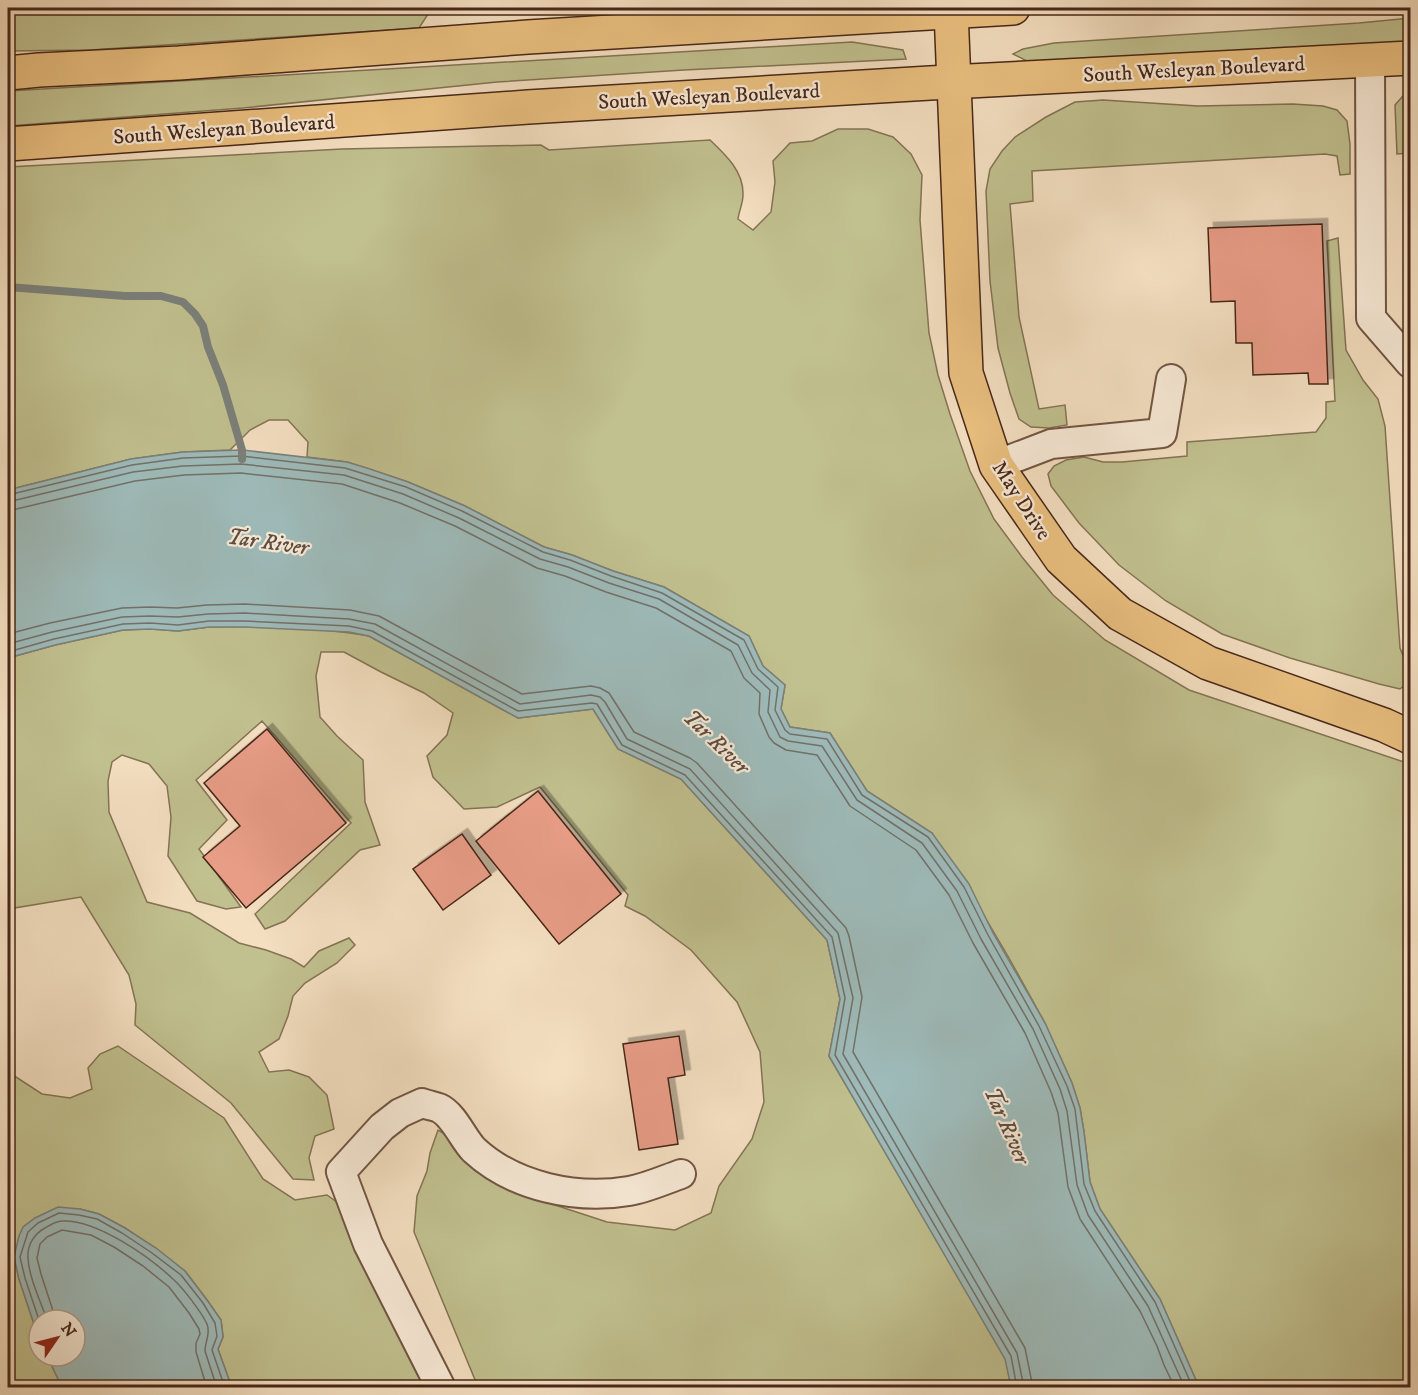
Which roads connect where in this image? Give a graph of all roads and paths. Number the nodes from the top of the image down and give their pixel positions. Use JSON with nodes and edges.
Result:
{"nodes":[{"id":1,"x":1013,"y":8,"type":"edge"},
{"id":2,"x":950,"y":9,"type":"edge"},
{"id":3,"x":1410,"y":58,"type":"edge"},
{"id":4,"x":1370,"y":60,"type":"junction"},
{"id":5,"x":8,"y":73,"type":"edge"},
{"id":6,"x":953,"y":82,"type":"junction"},
{"id":7,"x":8,"y":144,"type":"edge"},
{"id":8,"x":1410,"y":363,"type":"edge"},
{"id":9,"x":1171,"y":378,"type":"dead end"},
{"id":10,"x":996,"y":465,"type":"junction"},
{"id":11,"x":1410,"y":737,"type":"edge"},
{"id":12,"x":681,"y":1174,"type":"dead end"},
{"id":13,"x":441,"y":1388,"type":"edge"}],
"edges":[{"from":1,"to":2,"type":"main road"},
{"from":2,"to":5,"type":"main road"},
{"from":2,"to":6,"type":"main road","name":"May Drive"},
{"from":3,"to":4,"type":"main road","name":"South Wesleyan Boulevard"},
{"from":4,"to":6,"type":"main road","name":"South Wesleyan Boulevard"},
{"from":4,"to":8,"type":"street"},
{"from":6,"to":7,"type":"main road","name":"South Wesleyan Boulevard"},
{"from":6,"to":10,"type":"main road","name":"May Drive"},
{"from":9,"to":10,"type":"street"},
{"from":10,"to":11,"type":"main road","name":"May Drive"},
{"from":12,"to":13,"type":"street"}]}
